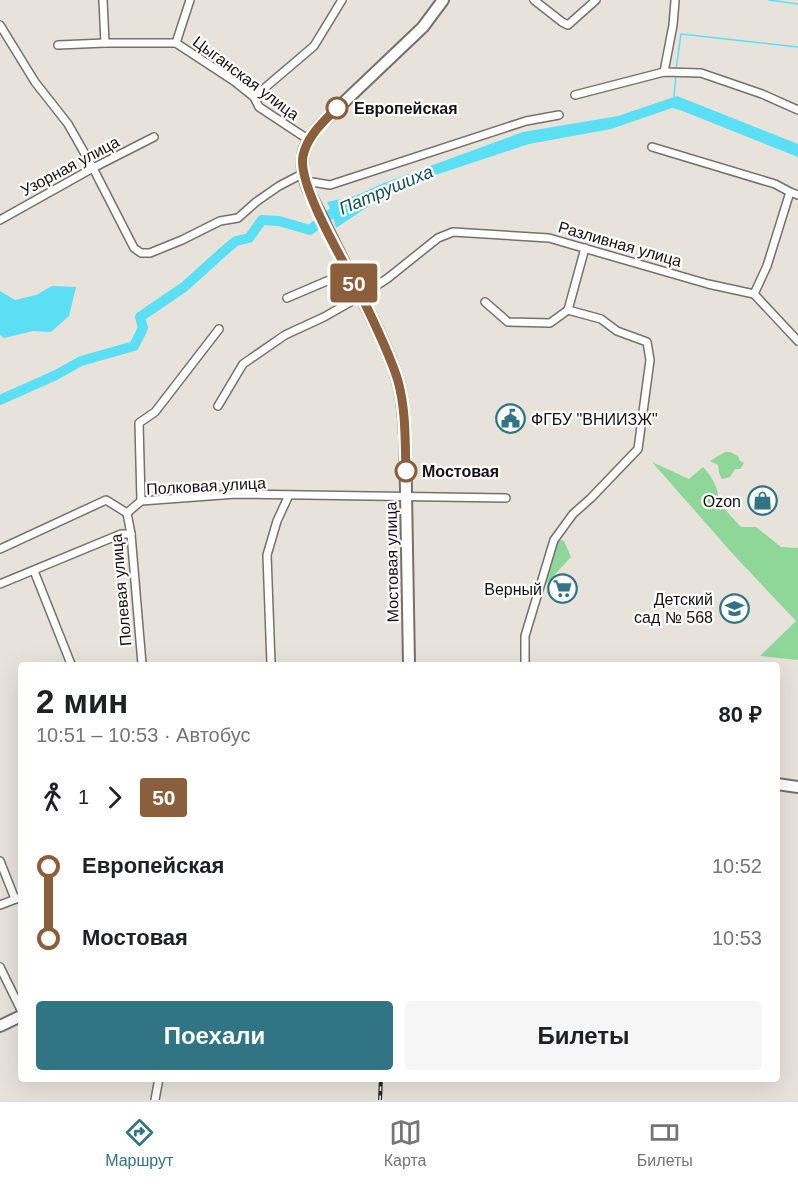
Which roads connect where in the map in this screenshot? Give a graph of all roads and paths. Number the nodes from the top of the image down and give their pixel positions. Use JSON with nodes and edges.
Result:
{"nodes":[{"id":1,"x":103,"y":0,"type":"edge"},
{"id":2,"x":190,"y":0,"type":"edge"},
{"id":3,"x":342,"y":0,"type":"edge"},
{"id":4,"x":443,"y":0,"type":"edge"},
{"id":5,"x":534,"y":0,"type":"edge"},
{"id":6,"x":596,"y":0,"type":"edge"},
{"id":7,"x":673,"y":0,"type":"edge"},
{"id":8,"x":0,"y":25,"type":"edge"},
{"id":9,"x":105,"y":43,"type":"junction"},
{"id":10,"x":176,"y":44,"type":"junction"},
{"id":11,"x":58,"y":45,"type":"dead end"},
{"id":12,"x":664,"y":72,"type":"junction"},
{"id":13,"x":575,"y":95,"type":"dead end"},
{"id":14,"x":254,"y":97,"type":"junction"},
{"id":15,"x":798,"y":110,"type":"edge"},
{"id":16,"x":559,"y":115,"type":"dead end"},
{"id":17,"x":154,"y":137,"type":"dead end"},
{"id":18,"x":309,"y":140,"type":"junction"},
{"id":19,"x":652,"y":147,"type":"dead end"},
{"id":20,"x":93,"y":168,"type":"junction"},
{"id":21,"x":305,"y":177,"type":"junction"},
{"id":22,"x":794,"y":193,"type":"edge"},
{"id":23,"x":0,"y":220,"type":"edge"},
{"id":24,"x":585,"y":248,"type":"junction"},
{"id":25,"x":348,"y":272,"type":"junction"},
{"id":26,"x":754,"y":294,"type":"junction"},
{"id":27,"x":361,"y":296,"type":"junction"},
{"id":28,"x":287,"y":298,"type":"dead end"},
{"id":29,"x":485,"y":302,"type":"dead end"},
{"id":30,"x":568,"y":310,"type":"junction"},
{"id":31,"x":219,"y":329,"type":"dead end"},
{"id":32,"x":798,"y":340,"type":"edge"},
{"id":33,"x":218,"y":406,"type":"dead end"},
{"id":34,"x":289,"y":495,"type":"junction"},
{"id":35,"x":406,"y":496,"type":"junction"},
{"id":36,"x":506,"y":498,"type":"dead end"},
{"id":37,"x":141,"y":501,"type":"junction"},
{"id":38,"x":127,"y":513,"type":"junction"},
{"id":39,"x":131,"y":534,"type":"junction"},
{"id":40,"x":0,"y":549,"type":"edge"},
{"id":41,"x":34,"y":571,"type":"junction"},
{"id":42,"x":0,"y":584,"type":"edge"},
{"id":43,"x":70,"y":662,"type":"edge"},
{"id":44,"x":142,"y":662,"type":"edge"},
{"id":45,"x":271,"y":662,"type":"edge"},
{"id":46,"x":409,"y":662,"type":"edge"},
{"id":47,"x":525,"y":662,"type":"edge"},
{"id":48,"x":780,"y":784,"type":"edge"},
{"id":49,"x":798,"y":787,"type":"edge"},
{"id":50,"x":0,"y":861,"type":"edge"},
{"id":51,"x":18,"y":898,"type":"edge"},
{"id":52,"x":0,"y":905,"type":"edge"},
{"id":53,"x":0,"y":967,"type":"edge"},
{"id":54,"x":18,"y":1004,"type":"edge"},
{"id":55,"x":18,"y":1017,"type":"edge"},
{"id":56,"x":0,"y":1026,"type":"edge"},
{"id":57,"x":158,"y":1082,"type":"edge"},
{"id":58,"x":155,"y":1100,"type":"edge"}],
"edges":[{"from":1,"to":9,"type":"street"},
{"from":2,"to":10,"type":"street"},
{"from":3,"to":14,"type":"street"},
{"from":4,"to":18,"type":"street"},
{"from":5,"to":6,"type":"street"},
{"from":7,"to":12,"type":"street"},
{"from":8,"to":20,"type":"street"},
{"from":9,"to":10,"type":"street","name":"Цыганская улица"},
{"from":9,"to":11,"type":"street","name":"Цыганская улица"},
{"from":10,"to":14,"type":"street","name":"Цыганская улица"},
{"from":12,"to":13,"type":"street"},
{"from":12,"to":15,"type":"street"},
{"from":14,"to":18,"type":"street","name":"Цыганская улица"},
{"from":16,"to":21,"type":"street"},
{"from":17,"to":20,"type":"street","name":"Узорная улица"},
{"from":18,"to":21,"type":"street"},
{"from":19,"to":22,"type":"street"},
{"from":20,"to":21,"type":"street"},
{"from":20,"to":23,"type":"street","name":"Узорная улица"},
{"from":21,"to":25,"type":"street","name":"Мостовая улица"},
{"from":22,"to":26,"type":"street"},
{"from":24,"to":26,"type":"street","name":"Разливная улица"},
{"from":24,"to":27,"type":"street","name":"Разливная улица"},
{"from":24,"to":30,"type":"street"},
{"from":25,"to":27,"type":"street","name":"Мостовая улица"},
{"from":25,"to":28,"type":"street"},
{"from":26,"to":32,"type":"street"},
{"from":27,"to":33,"type":"street","name":"Разливная улица"},
{"from":27,"to":35,"type":"street","name":"Мостовая улица"},
{"from":29,"to":30,"type":"street"},
{"from":30,"to":47,"type":"street"},
{"from":31,"to":37,"type":"street"},
{"from":34,"to":35,"type":"street","name":"Полковая улица"},
{"from":34,"to":37,"type":"street","name":"Полковая улица"},
{"from":34,"to":45,"type":"street","name":"Полковая улица"},
{"from":35,"to":36,"type":"street","name":"Полковая улица"},
{"from":35,"to":46,"type":"street","name":"Мостовая улица"},
{"from":37,"to":38,"type":"street","name":"Полковая улица"},
{"from":38,"to":39,"type":"street","name":"Полевая улица"},
{"from":38,"to":40,"type":"street"},
{"from":39,"to":41,"type":"street"},
{"from":39,"to":44,"type":"street","name":"Полевая улица"},
{"from":41,"to":42,"type":"street"},
{"from":41,"to":43,"type":"street"},
{"from":48,"to":49,"type":"street"},
{"from":50,"to":51,"type":"street"},
{"from":51,"to":52,"type":"street"},
{"from":53,"to":54,"type":"street"},
{"from":55,"to":56,"type":"street"},
{"from":57,"to":58,"type":"street"}]}
